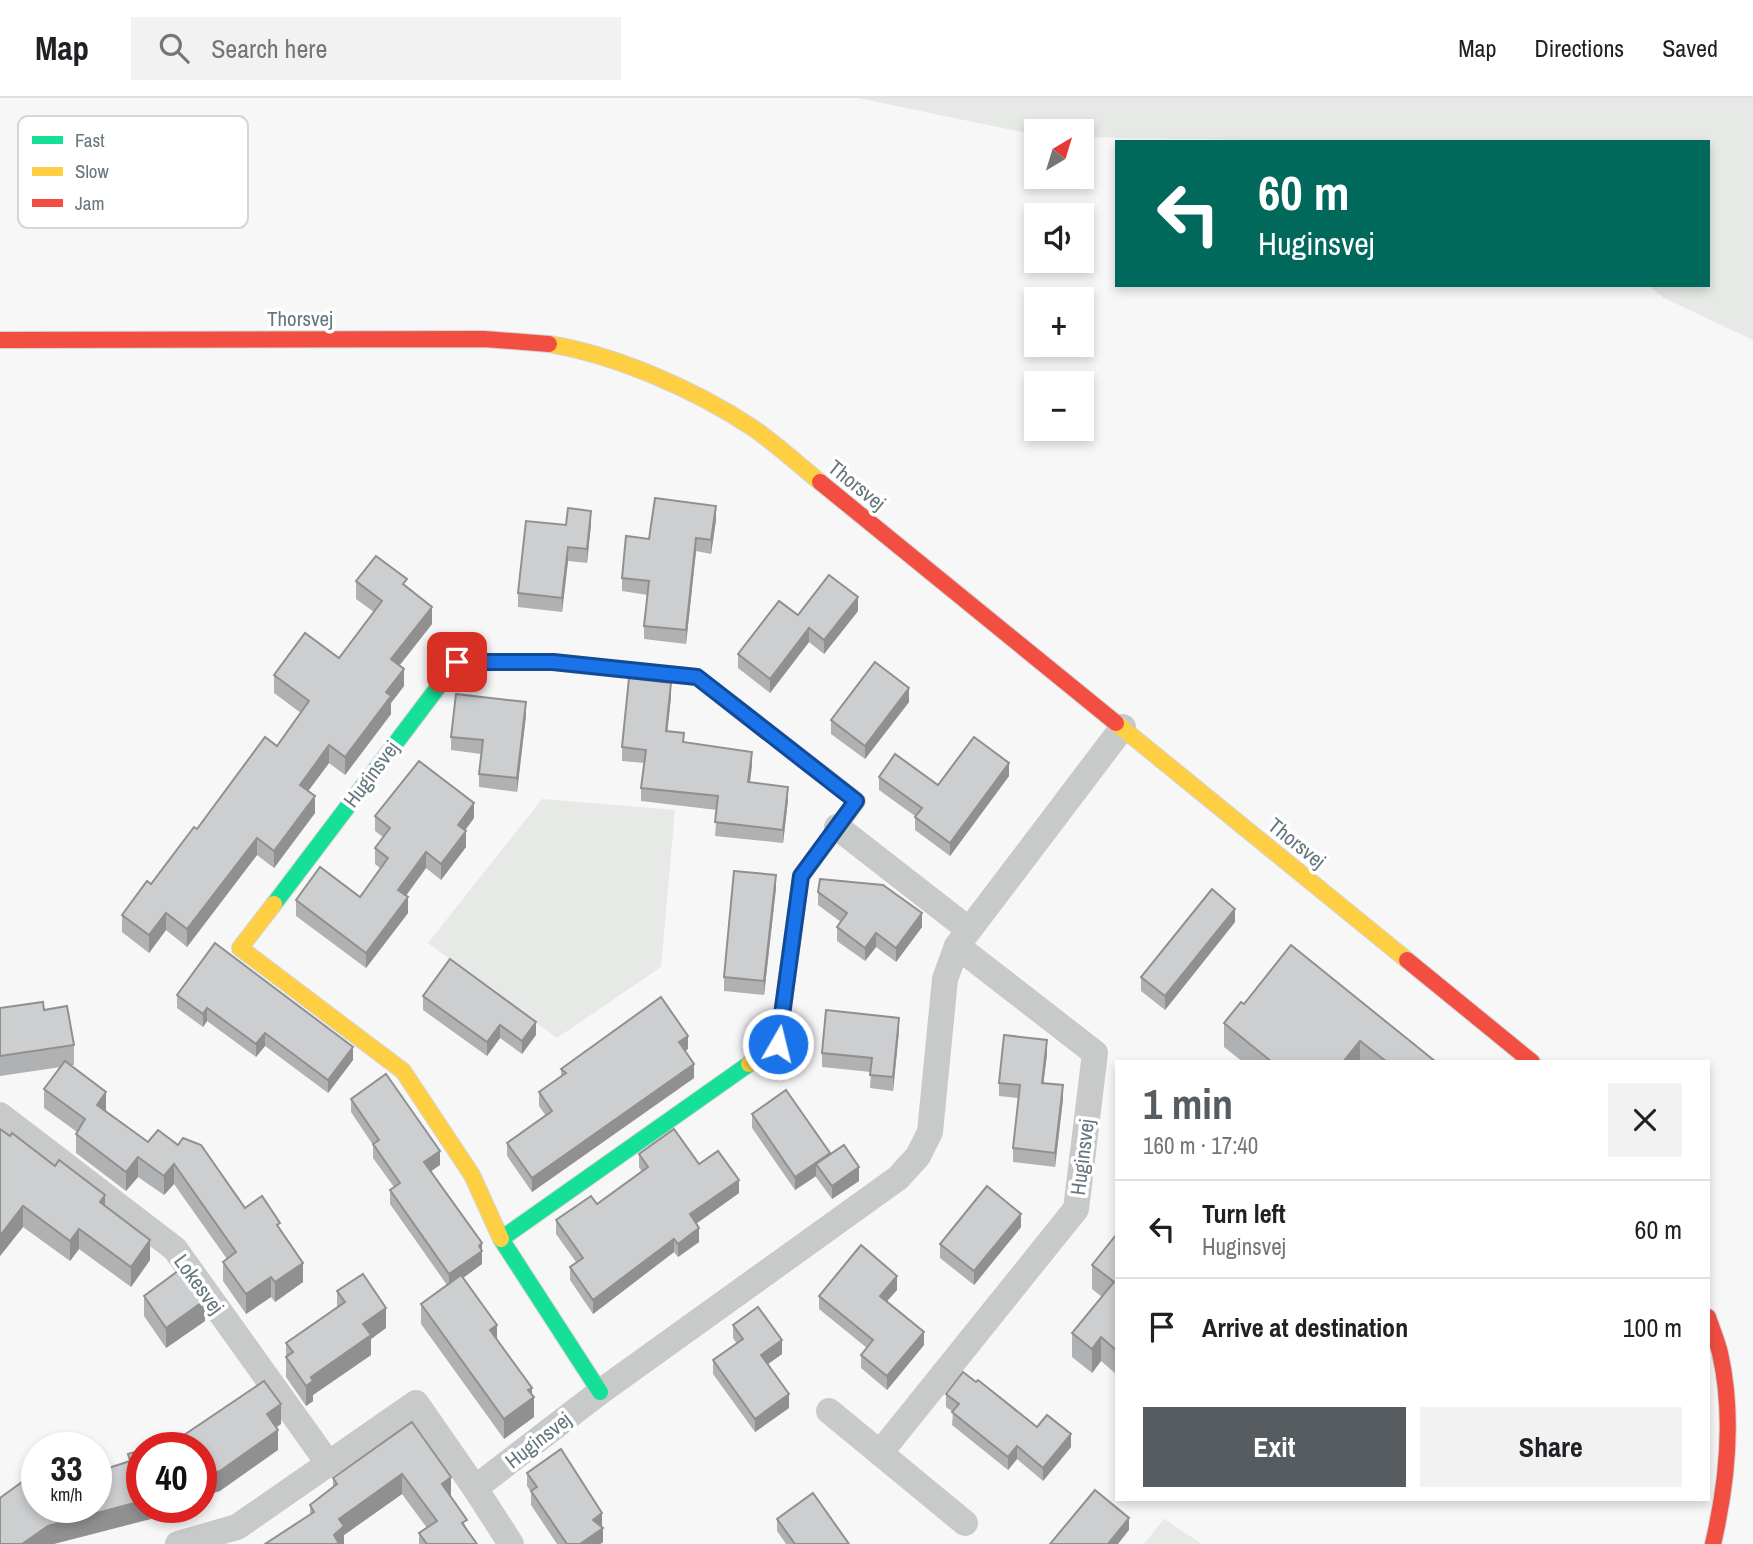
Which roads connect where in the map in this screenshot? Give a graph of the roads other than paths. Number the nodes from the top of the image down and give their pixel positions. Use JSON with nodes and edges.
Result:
{"nodes":[{"id":1,"x":0,"y":340,"type":"edge"},
{"id":2,"x":1123,"y":727,"type":"junction"},
{"id":3,"x":837,"y":827,"type":"junction"},
{"id":4,"x":963,"y":938,"type":"junction"},
{"id":5,"x":1530,"y":1060,"type":"edge"},
{"id":6,"x":0,"y":1115,"type":"edge"},
{"id":7,"x":501,"y":1239,"type":"junction"},
{"id":8,"x":1710,"y":1324,"type":"edge"},
{"id":9,"x":600,"y":1392,"type":"junction"},
{"id":10,"x":829,"y":1411,"type":"dead end"},
{"id":11,"x":880,"y":1453,"type":"junction"},
{"id":12,"x":328,"y":1463,"type":"junction"},
{"id":13,"x":475,"y":1488,"type":"junction"},
{"id":14,"x":965,"y":1523,"type":"dead end"},
{"id":15,"x":178,"y":1544,"type":"edge"},
{"id":16,"x":511,"y":1544,"type":"edge"},
{"id":17,"x":1713,"y":1544,"type":"edge"}],
"edges":[{"from":1,"to":2,"type":"street","name":"Thorsvej"},
{"from":2,"to":4,"type":"street","name":"Huginsvej"},
{"from":2,"to":5,"type":"street","name":"Thorsvej"},
{"from":3,"to":4,"type":"street","name":"Huginsvej"},
{"from":3,"to":7,"type":"street","name":"Huginsvej"},
{"from":3,"to":7,"type":"street","name":"Huginsvej"},
{"from":4,"to":9,"type":"street","name":"Huginsvej"},
{"from":4,"to":11,"type":"street","name":"Huginsvej"},
{"from":6,"to":12,"type":"street","name":"Lokesvej"},
{"from":7,"to":9,"type":"street","name":"Huginsvej"},
{"from":8,"to":17,"type":"street"},
{"from":9,"to":13,"type":"street","name":"Huginsvej"},
{"from":10,"to":11,"type":"street"},
{"from":11,"to":14,"type":"street"},
{"from":12,"to":13,"type":"street"},
{"from":12,"to":15,"type":"street"},
{"from":13,"to":16,"type":"street"}]}
